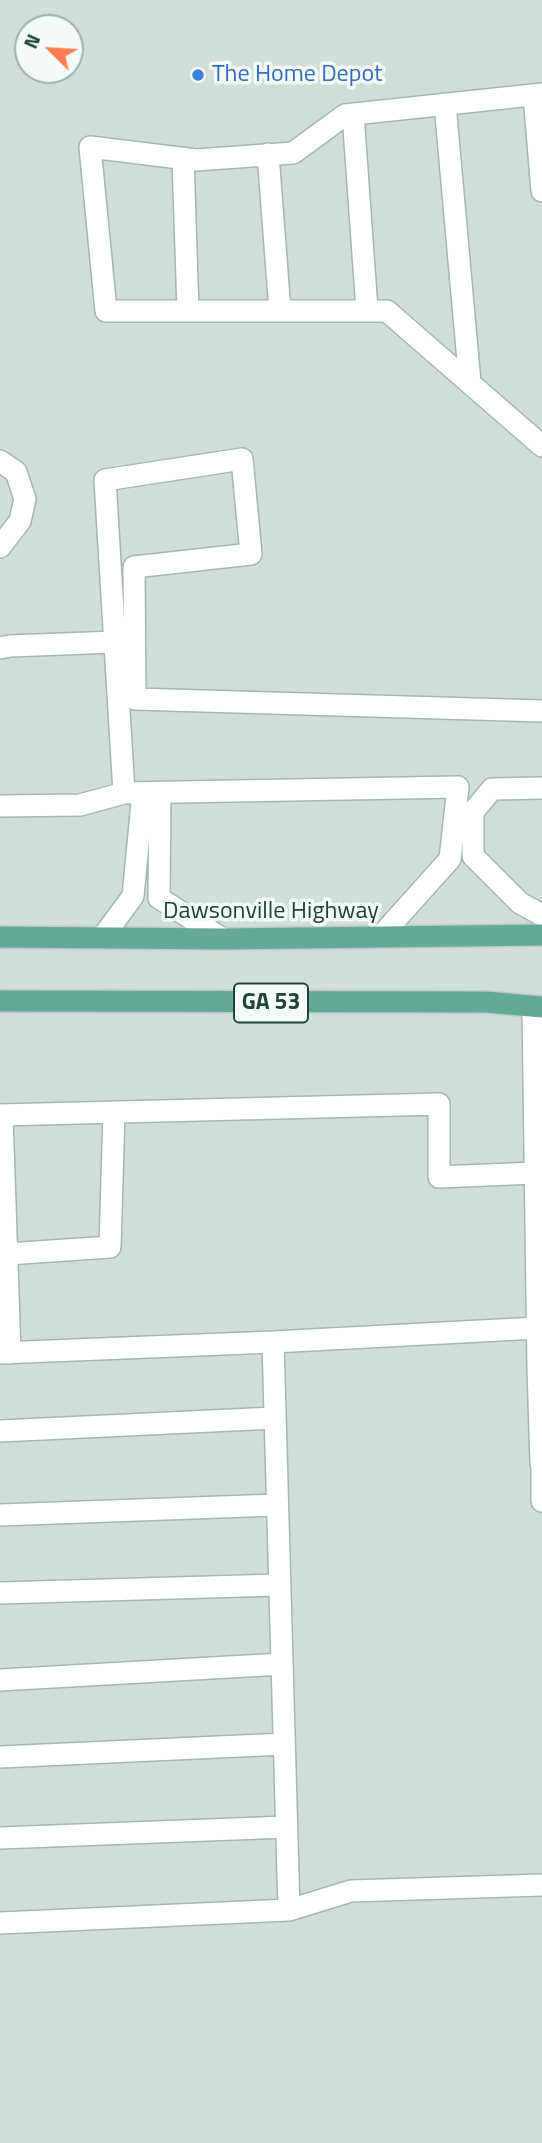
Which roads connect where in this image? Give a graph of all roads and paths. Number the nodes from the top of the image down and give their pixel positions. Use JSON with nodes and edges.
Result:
{"nodes":[{"id":1,"x":538,"y":94,"type":"edge"},
{"id":2,"x":445,"y":104,"type":"junction"},
{"id":3,"x":353,"y":114,"type":"junction"},
{"id":4,"x":268,"y":154,"type":"junction"},
{"id":5,"x":183,"y":158,"type":"junction"},
{"id":6,"x":542,"y":191,"type":"edge"},
{"id":7,"x":367,"y":310,"type":"junction"},
{"id":8,"x":188,"y":311,"type":"junction"},
{"id":9,"x":280,"y":311,"type":"junction"},
{"id":10,"x":470,"y":383,"type":"junction"},
{"id":11,"x":542,"y":446,"type":"edge"},
{"id":12,"x":0,"y":461,"type":"edge"},
{"id":13,"x":0,"y":547,"type":"edge"},
{"id":14,"x":115,"y":642,"type":"junction"},
{"id":15,"x":0,"y":648,"type":"edge"},
{"id":16,"x":542,"y":711,"type":"edge"},
{"id":17,"x":542,"y":788,"type":"edge"},
{"id":18,"x":142,"y":793,"type":"junction"},
{"id":19,"x":0,"y":806,"type":"edge"},
{"id":20,"x":542,"y":915,"type":"edge"},
{"id":21,"x":542,"y":935,"type":"edge"},
{"id":22,"x":0,"y":937,"type":"edge"},
{"id":23,"x":380,"y":937,"type":"junction"},
{"id":24,"x":102,"y":938,"type":"junction"},
{"id":25,"x":223,"y":939,"type":"junction"},
{"id":26,"x":0,"y":1001,"type":"edge"},
{"id":27,"x":538,"y":1007,"type":"edge"},
{"id":28,"x":114,"y":1112,"type":"junction"},
{"id":29,"x":1,"y":1115,"type":"edge"},
{"id":30,"x":538,"y":1119,"type":"edge"},
{"id":31,"x":535,"y":1173,"type":"junction"},
{"id":32,"x":7,"y":1254,"type":"junction"},
{"id":33,"x":537,"y":1328,"type":"junction"},
{"id":34,"x":273,"y":1342,"type":"junction"},
{"id":35,"x":5,"y":1353,"type":"edge"},
{"id":36,"x":540,"y":1368,"type":"edge"},
{"id":37,"x":274,"y":1418,"type":"junction"},
{"id":38,"x":0,"y":1431,"type":"edge"},
{"id":39,"x":542,"y":1463,"type":"edge"},
{"id":40,"x":542,"y":1501,"type":"edge"},
{"id":41,"x":276,"y":1505,"type":"junction"},
{"id":42,"x":0,"y":1515,"type":"edge"},
{"id":43,"x":278,"y":1585,"type":"junction"},
{"id":44,"x":0,"y":1593,"type":"edge"},
{"id":45,"x":282,"y":1664,"type":"junction"},
{"id":46,"x":0,"y":1680,"type":"edge"},
{"id":47,"x":284,"y":1744,"type":"junction"},
{"id":48,"x":0,"y":1757,"type":"edge"},
{"id":49,"x":286,"y":1827,"type":"junction"},
{"id":50,"x":0,"y":1838,"type":"edge"},
{"id":51,"x":542,"y":1885,"type":"edge"},
{"id":52,"x":289,"y":1910,"type":"junction"},
{"id":53,"x":0,"y":1923,"type":"edge"}],
"edges":[{"from":1,"to":2,"type":"lane"},
{"from":1,"to":6,"type":"lane"},
{"from":2,"to":3,"type":"lane"},
{"from":2,"to":10,"type":"lane"},
{"from":3,"to":4,"type":"lane"},
{"from":3,"to":7,"type":"lane"},
{"from":4,"to":5,"type":"lane"},
{"from":4,"to":9,"type":"lane"},
{"from":5,"to":8,"type":"lane"},
{"from":5,"to":8,"type":"lane"},
{"from":7,"to":9,"type":"lane"},
{"from":7,"to":10,"type":"lane"},
{"from":8,"to":9,"type":"lane"},
{"from":10,"to":11,"type":"lane"},
{"from":12,"to":13,"type":"lane"},
{"from":14,"to":15,"type":"lane"},
{"from":14,"to":16,"type":"lane"},
{"from":14,"to":18,"type":"lane"},
{"from":17,"to":20,"type":"lane"},
{"from":18,"to":19,"type":"lane"},
{"from":18,"to":23,"type":"lane"},
{"from":18,"to":24,"type":"lane"},
{"from":18,"to":25,"type":"lane"},
{"from":21,"to":23,"type":"main road","name":"Dawsonville Highway"},
{"from":22,"to":24,"type":"main road","name":"Dawsonville Highway"},
{"from":23,"to":25,"type":"main road","name":"Dawsonville Highway"},
{"from":24,"to":25,"type":"main road","name":"Dawsonville Highway"},
{"from":26,"to":27,"type":"main road","number":"GA 53"},
{"from":27,"to":30,"type":"lane"},
{"from":28,"to":29,"type":"lane"},
{"from":28,"to":31,"type":"lane"},
{"from":28,"to":32,"type":"lane"},
{"from":29,"to":32,"type":"lane"},
{"from":30,"to":31,"type":"lane"},
{"from":31,"to":33,"type":"lane"},
{"from":32,"to":35,"type":"lane"},
{"from":33,"to":34,"type":"lane"},
{"from":33,"to":36,"type":"lane"},
{"from":34,"to":35,"type":"lane"},
{"from":34,"to":37,"type":"lane"},
{"from":36,"to":39,"type":"lane"},
{"from":37,"to":38,"type":"lane"},
{"from":37,"to":41,"type":"lane"},
{"from":39,"to":40,"type":"lane"},
{"from":41,"to":42,"type":"lane"},
{"from":41,"to":43,"type":"lane"},
{"from":43,"to":44,"type":"lane"},
{"from":43,"to":45,"type":"lane"},
{"from":45,"to":46,"type":"lane"},
{"from":45,"to":47,"type":"lane"},
{"from":47,"to":48,"type":"lane"},
{"from":47,"to":49,"type":"lane"},
{"from":49,"to":50,"type":"lane"},
{"from":49,"to":52,"type":"lane"},
{"from":51,"to":52,"type":"lane"},
{"from":52,"to":53,"type":"lane"}]}
